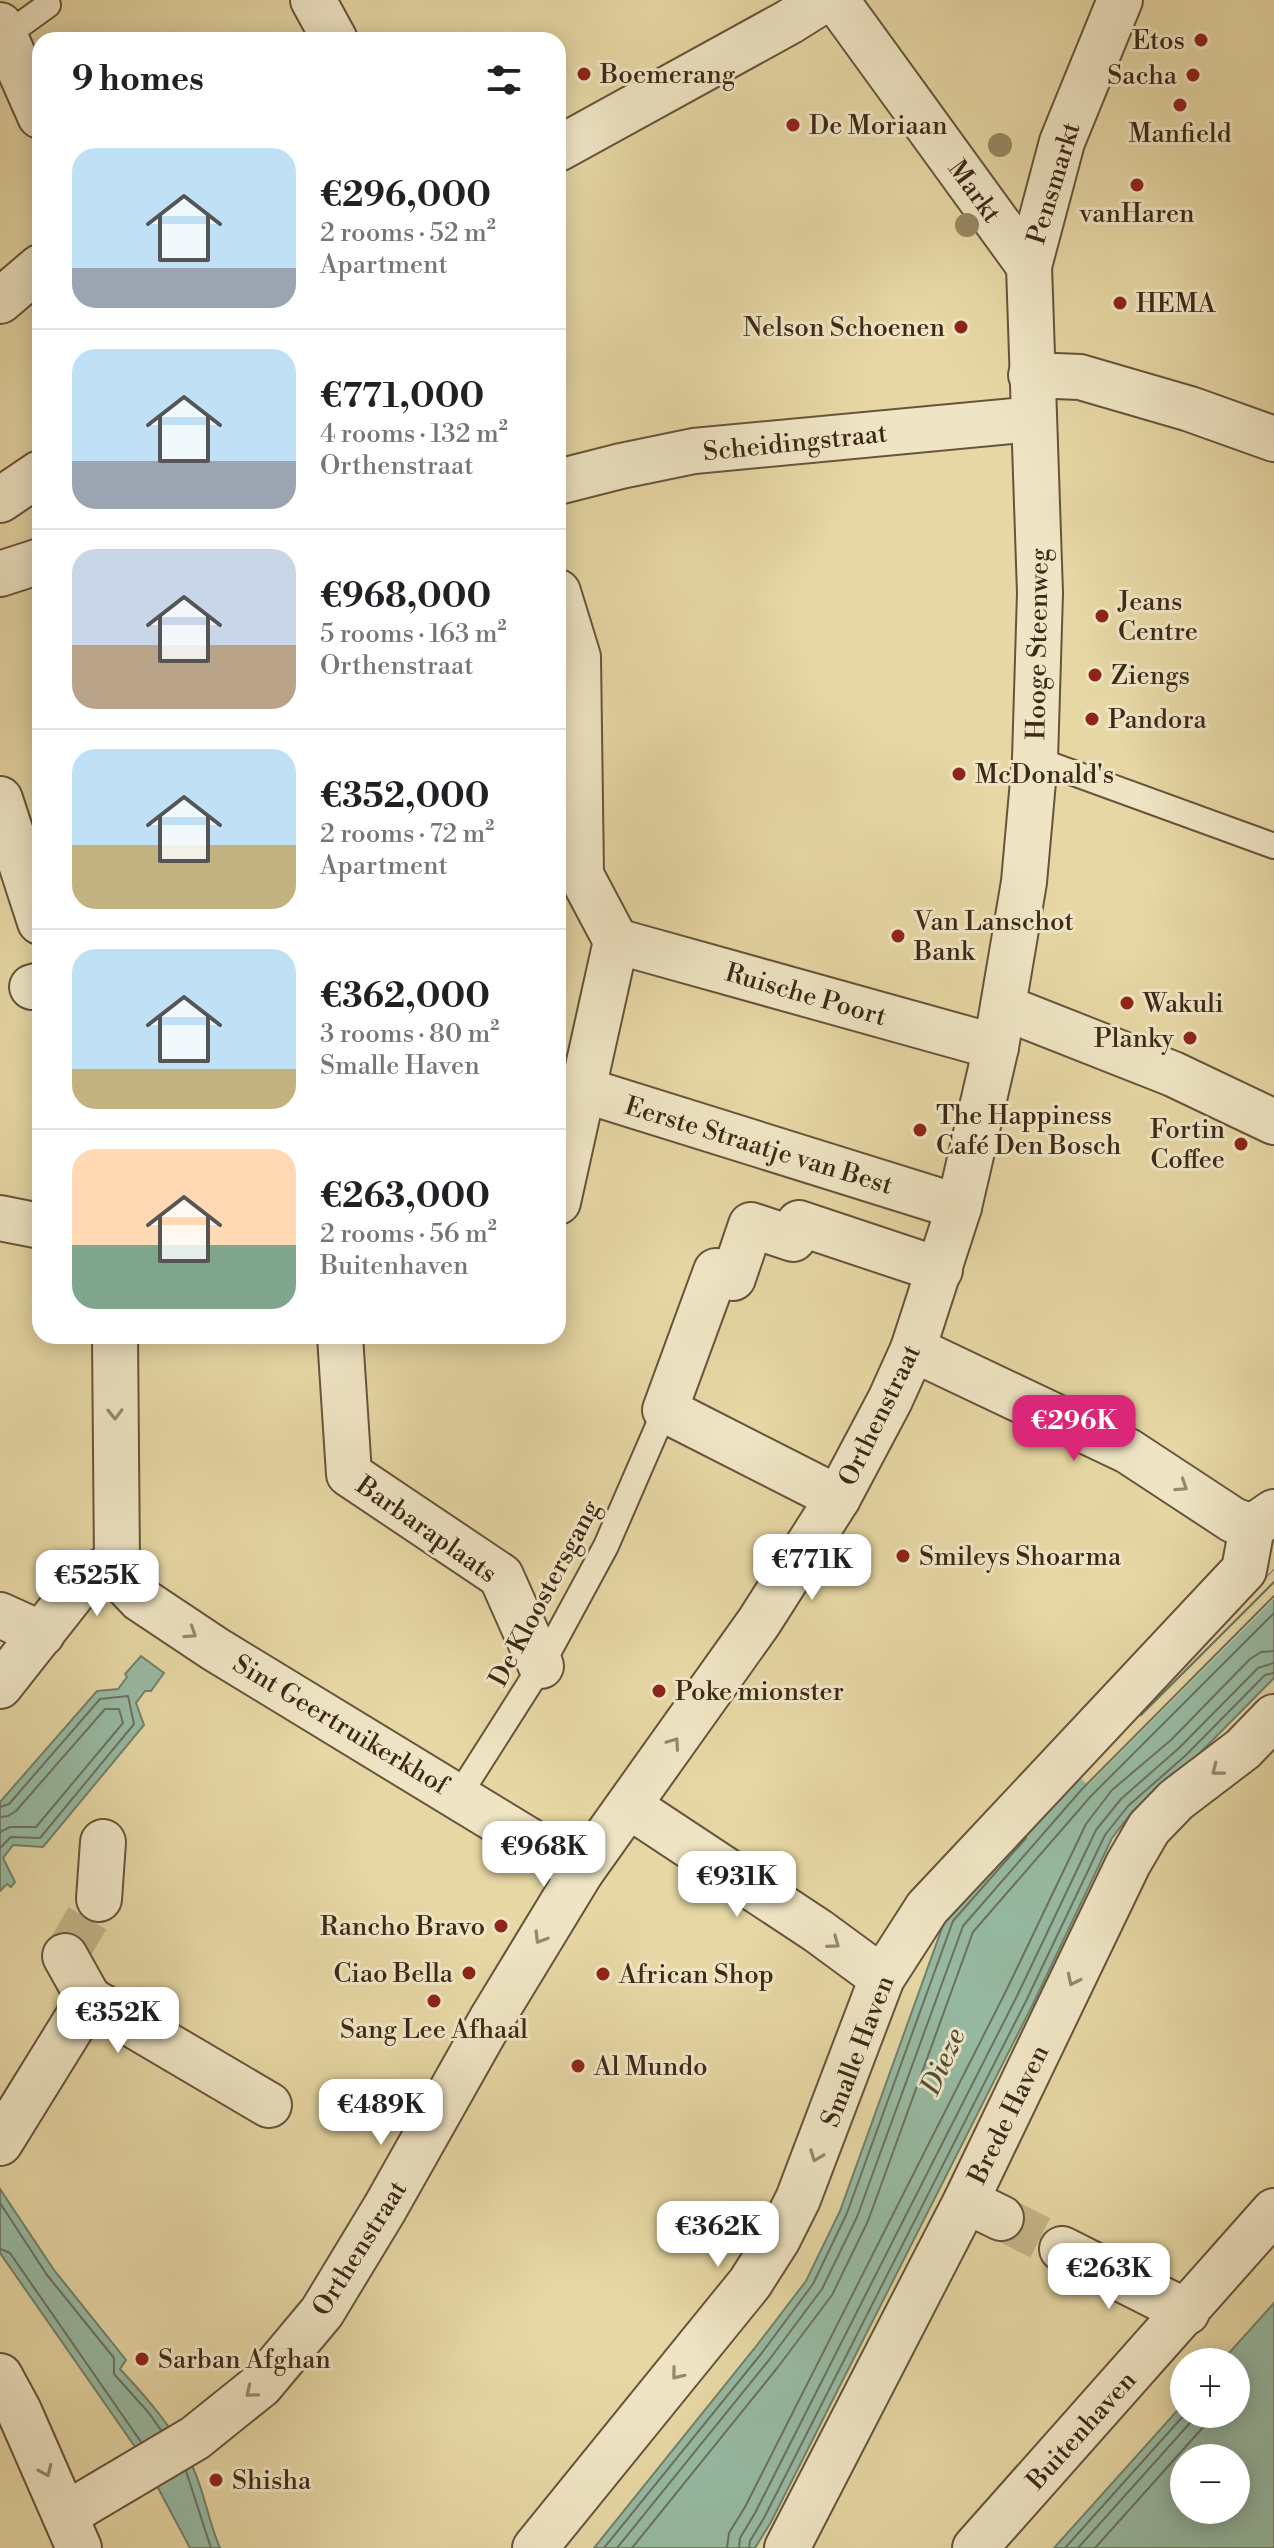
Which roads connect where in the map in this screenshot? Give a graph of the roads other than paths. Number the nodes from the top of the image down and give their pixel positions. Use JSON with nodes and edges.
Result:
{"nodes":[{"id":1,"x":313,"y":0,"type":"edge"},
{"id":2,"x":824,"y":0,"type":"edge"},
{"id":3,"x":836,"y":0,"type":"edge"},
{"id":4,"x":1120,"y":0,"type":"edge"},
{"id":5,"x":48,"y":5,"type":"dead end"},
{"id":6,"x":3,"y":30,"type":"edge"},
{"id":7,"x":331,"y":32,"type":"edge"},
{"id":8,"x":32,"y":97,"type":"edge"},
{"id":9,"x":566,"y":145,"type":"edge"},
{"id":10,"x":1029,"y":266,"type":"junction"},
{"id":11,"x":32,"y":274,"type":"edge"},
{"id":12,"x":0,"y":301,"type":"edge"},
{"id":13,"x":1031,"y":375,"type":"junction"},
{"id":14,"x":1034,"y":419,"type":"junction"},
{"id":15,"x":1274,"y":439,"type":"edge"},
{"id":16,"x":32,"y":478,"type":"edge"},
{"id":17,"x":566,"y":480,"type":"edge"},
{"id":18,"x":0,"y":500,"type":"edge"},
{"id":19,"x":32,"y":564,"type":"edge"},
{"id":20,"x":0,"y":574,"type":"edge"},
{"id":21,"x":566,"y":618,"type":"edge"},
{"id":22,"x":1035,"y":759,"type":"junction"},
{"id":23,"x":0,"y":799,"type":"edge"},
{"id":24,"x":1274,"y":846,"type":"edge"},
{"id":25,"x":32,"y":897,"type":"edge"},
{"id":26,"x":616,"y":941,"type":"junction"},
{"id":27,"x":999,"y":1027,"type":"junction"},
{"id":28,"x":571,"y":1090,"type":"edge"},
{"id":29,"x":1274,"y":1122,"type":"edge"},
{"id":30,"x":566,"y":1133,"type":"edge"},
{"id":31,"x":959,"y":1207,"type":"junction"},
{"id":32,"x":0,"y":1218,"type":"edge"},
{"id":33,"x":32,"y":1224,"type":"edge"},
{"id":34,"x":940,"y":1270,"type":"junction"},
{"id":35,"x":115,"y":1344,"type":"edge"},
{"id":36,"x":340,"y":1347,"type":"edge"},
{"id":37,"x":913,"y":1349,"type":"junction"},
{"id":38,"x":665,"y":1410,"type":"junction"},
{"id":39,"x":838,"y":1498,"type":"junction"},
{"id":40,"x":1263,"y":1520,"type":"edge"},
{"id":41,"x":117,"y":1562,"type":"junction"},
{"id":42,"x":0,"y":1615,"type":"edge"},
{"id":43,"x":42,"y":1634,"type":"junction"},
{"id":44,"x":541,"y":1666,"type":"junction"},
{"id":45,"x":0,"y":1686,"type":"edge"},
{"id":46,"x":1274,"y":1717,"type":"edge"},
{"id":47,"x":459,"y":1795,"type":"junction"},
{"id":48,"x":629,"y":1806,"type":"junction"},
{"id":49,"x":103,"y":1842,"type":"dead end"},
{"id":50,"x":581,"y":1872,"type":"junction"},
{"id":51,"x":99,"y":1899,"type":"tunnel mouth"},
{"id":52,"x":65,"y":1956,"type":"dead end"},
{"id":53,"x":882,"y":1978,"type":"junction"},
{"id":54,"x":89,"y":1999,"type":"junction"},
{"id":55,"x":269,"y":2105,"type":"dead end"},
{"id":56,"x":0,"y":2143,"type":"edge"},
{"id":57,"x":1274,"y":2211,"type":"edge"},
{"id":58,"x":1062,"y":2249,"type":"tunnel mouth"},
{"id":59,"x":1187,"y":2312,"type":"junction"},
{"id":60,"x":6,"y":2400,"type":"edge"},
{"id":61,"x":72,"y":2532,"type":"edge"},
{"id":62,"x":535,"y":2548,"type":"edge"},
{"id":63,"x":787,"y":2548,"type":"edge"},
{"id":64,"x":975,"y":2548,"type":"edge"}],
"edges":[{"from":1,"to":7,"type":"street"},
{"from":2,"to":9,"type":"street"},
{"from":3,"to":10,"type":"street","name":"Markt"},
{"from":4,"to":10,"type":"street","name":"Pensmarkt"},
{"from":5,"to":6,"type":"lane"},
{"from":6,"to":8,"type":"street"},
{"from":10,"to":13,"type":"street","name":"Pensmarkt"},
{"from":11,"to":12,"type":"street"},
{"from":13,"to":14,"type":"street","name":"Hooge Steenweg"},
{"from":13,"to":15,"type":"street"},
{"from":14,"to":17,"type":"street","name":"Scheidingstraat"},
{"from":14,"to":22,"type":"street","name":"Hooge Steenweg"},
{"from":16,"to":18,"type":"street"},
{"from":19,"to":20,"type":"street"},
{"from":21,"to":26,"type":"street"},
{"from":22,"to":24,"type":"lane"},
{"from":22,"to":27,"type":"street","name":"Hooge Steenweg"},
{"from":23,"to":25,"type":"street"},
{"from":26,"to":27,"type":"street","name":"Ruische Poort"},
{"from":26,"to":28,"type":"street"},
{"from":27,"to":29,"type":"street","name":"Ruische Poort"},
{"from":27,"to":31,"type":"street","name":"Orthenstraat"},
{"from":28,"to":30,"type":"street"},
{"from":28,"to":31,"type":"street","name":"Eerste Straatje van Best"},
{"from":31,"to":34,"type":"street","name":"Orthenstraat"},
{"from":32,"to":33,"type":"street"},
{"from":34,"to":37,"type":"street","name":"Orthenstraat"},
{"from":34,"to":38,"type":"street"},
{"from":35,"to":41,"type":"street","one_way":true},
{"from":36,"to":44,"type":"street","name":"Barbaraplaats"},
{"from":37,"to":39,"type":"street","name":"Orthenstraat"},
{"from":37,"to":40,"type":"street","one_way":true},
{"from":38,"to":39,"type":"street"},
{"from":38,"to":44,"type":"lane","name":"De Kloostersgang"},
{"from":48,"to":39,"type":"street","name":"Orthenstraat","one_way":true},
{"from":40,"to":53,"type":"street","name":"Smalle Haven"},
{"from":41,"to":43,"type":"street"},
{"from":41,"to":47,"type":"street","name":"Sint Geertruikerkhof","one_way":true},
{"from":42,"to":43,"type":"street"},
{"from":43,"to":45,"type":"street"},
{"from":44,"to":47,"type":"lane","name":"De Kloostersgang"},
{"from":46,"to":63,"type":"street","name":"Brede Haven","one_way":true},
{"from":47,"to":50,"type":"street","name":"Sint Geertruikerkhof"},
{"from":48,"to":50,"type":"street","name":"Orthenstraat"},
{"from":48,"to":53,"type":"street","one_way":true},
{"from":49,"to":51,"type":"street"},
{"from":50,"to":61,"type":"street","name":"Orthenstraat","one_way":true},
{"from":52,"to":54,"type":"street"},
{"from":53,"to":62,"type":"street","name":"Smalle Haven","one_way":true},
{"from":54,"to":55,"type":"street"},
{"from":54,"to":56,"type":"street"},
{"from":57,"to":59,"type":"street","name":"Buitenhaven"},
{"from":58,"to":59,"type":"street"},
{"from":59,"to":64,"type":"street","name":"Buitenhaven"},
{"from":60,"to":61,"type":"street","one_way":true}]}
